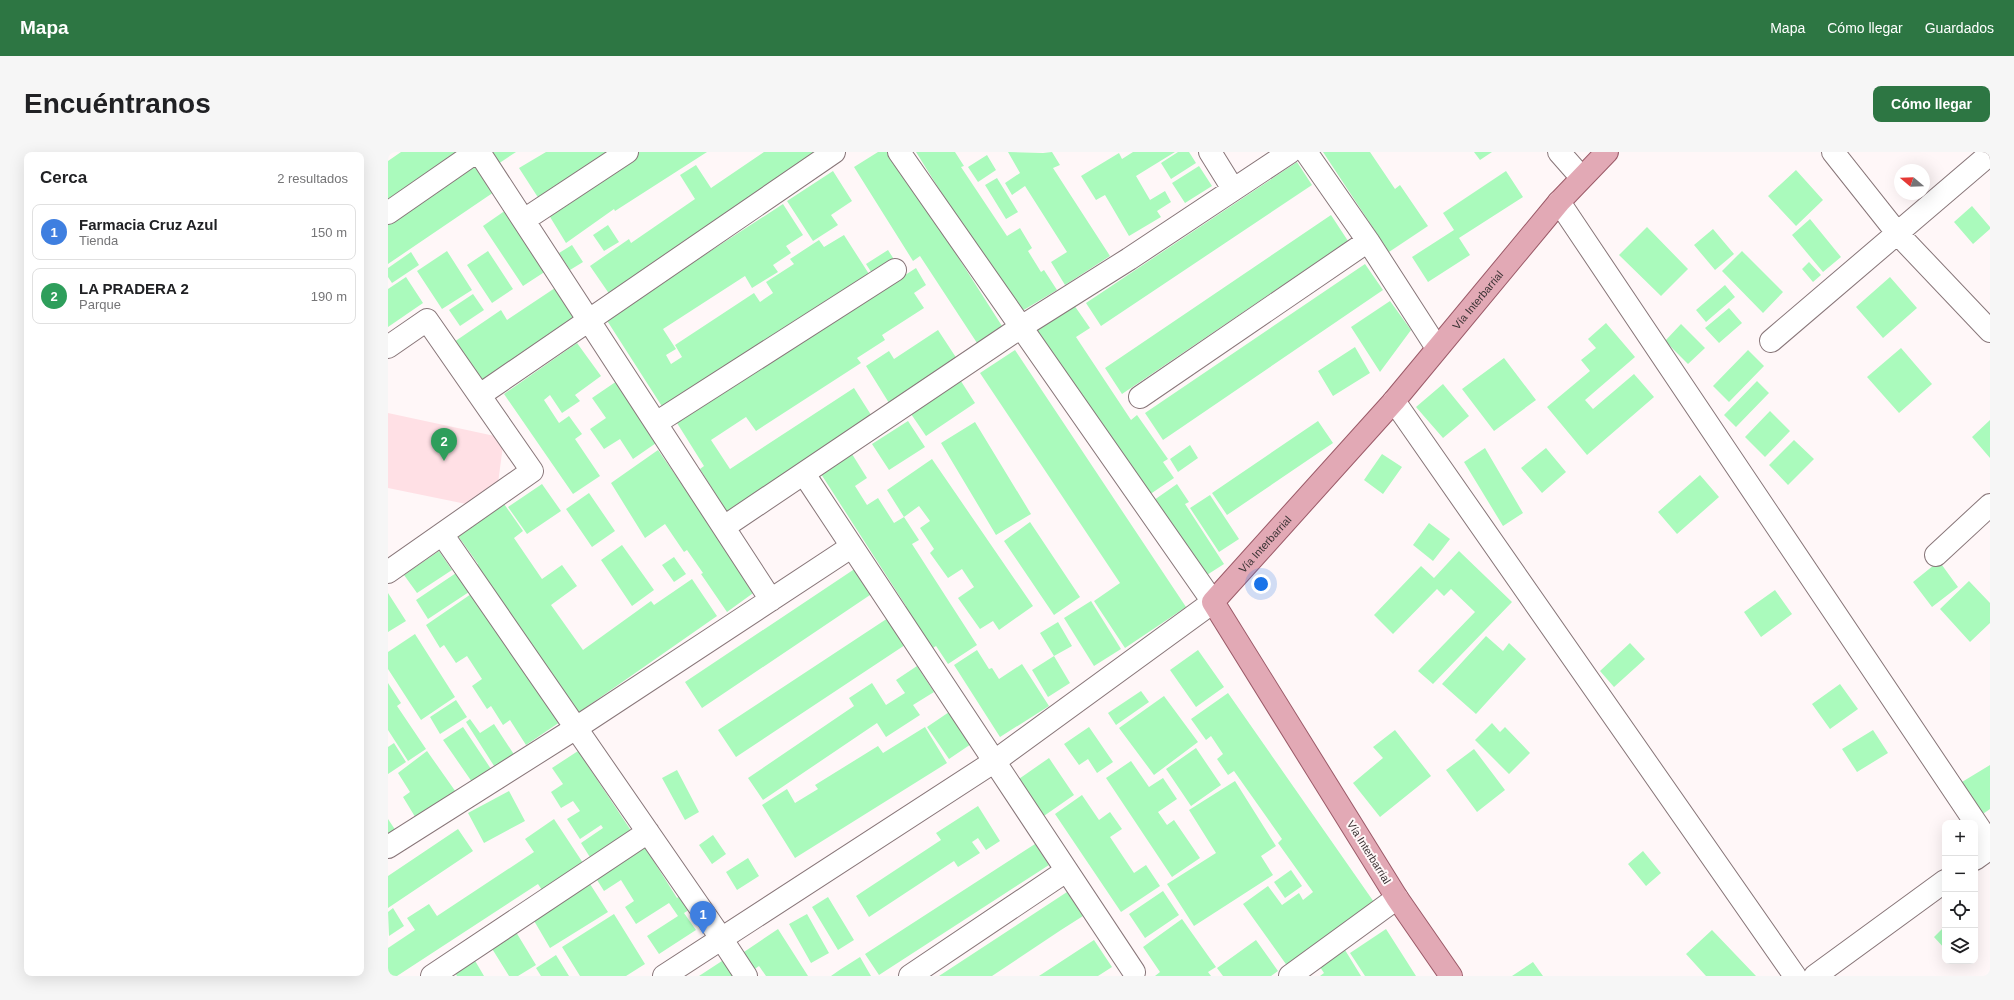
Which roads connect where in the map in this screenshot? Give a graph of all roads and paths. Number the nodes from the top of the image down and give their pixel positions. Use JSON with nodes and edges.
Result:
{"nodes":[{"id":1,"x":476,"y":152,"type":"edge"},
{"id":2,"x":479,"y":152,"type":"edge"},
{"id":3,"x":627,"y":152,"type":"edge"},
{"id":4,"x":834,"y":152,"type":"edge"},
{"id":5,"x":900,"y":152,"type":"edge"},
{"id":6,"x":1210,"y":152,"type":"edge"},
{"id":7,"x":1290,"y":152,"type":"edge"},
{"id":8,"x":1306,"y":152,"type":"edge"},
{"id":9,"x":1559,"y":152,"type":"edge"},
{"id":10,"x":1607,"y":152,"type":"edge"},
{"id":11,"x":1832,"y":152,"type":"edge"},
{"id":12,"x":1990,"y":154,"type":"edge"},
{"id":13,"x":1581,"y":177,"type":"junction"},
{"id":14,"x":1233,"y":189,"type":"junction"},
{"id":15,"x":1558,"y":202,"type":"junction"},
{"id":16,"x":388,"y":214,"type":"edge"},
{"id":17,"x":524,"y":220,"type":"junction"},
{"id":18,"x":1898,"y":234,"type":"junction"},
{"id":19,"x":1368,"y":241,"type":"junction"},
{"id":20,"x":895,"y":270,"type":"dead end"},
{"id":21,"x":588,"y":319,"type":"junction"},
{"id":22,"x":1020,"y":327,"type":"junction"},
{"id":23,"x":1990,"y":331,"type":"edge"},
{"id":24,"x":1771,"y":341,"type":"dead end"},
{"id":25,"x":388,"y":347,"type":"edge"},
{"id":26,"x":1437,"y":348,"type":"junction"},
{"id":27,"x":480,"y":395,"type":"junction"},
{"id":28,"x":1140,"y":397,"type":"dead end"},
{"id":29,"x":1394,"y":401,"type":"junction"},
{"id":30,"x":656,"y":422,"type":"junction"},
{"id":31,"x":804,"y":474,"type":"junction"},
{"id":32,"x":1990,"y":505,"type":"edge"},
{"id":33,"x":724,"y":527,"type":"junction"},
{"id":34,"x":442,"y":534,"type":"junction"},
{"id":35,"x":851,"y":547,"type":"junction"},
{"id":36,"x":1936,"y":555,"type":"dead end"},
{"id":37,"x":388,"y":572,"type":"edge"},
{"id":38,"x":771,"y":600,"type":"junction"},
{"id":39,"x":1213,"y":602,"type":"junction"},
{"id":40,"x":576,"y":728,"type":"junction"},
{"id":41,"x":995,"y":761,"type":"junction"},
{"id":42,"x":648,"y":832,"type":"junction"},
{"id":43,"x":1990,"y":844,"type":"edge"},
{"id":44,"x":388,"y":847,"type":"edge"},
{"id":45,"x":1990,"y":848,"type":"edge"},
{"id":46,"x":1978,"y":857,"type":"edge"},
{"id":47,"x":1066,"y":871,"type":"junction"},
{"id":48,"x":1942,"y":883,"type":"edge"},
{"id":49,"x":1397,"y":898,"type":"junction"},
{"id":50,"x":721,"y":938,"type":"junction"},
{"id":51,"x":1132,"y":975,"type":"edge"},
{"id":52,"x":432,"y":976,"type":"edge"},
{"id":53,"x":664,"y":976,"type":"edge"},
{"id":54,"x":746,"y":976,"type":"edge"},
{"id":55,"x":910,"y":976,"type":"edge"},
{"id":56,"x":1290,"y":976,"type":"edge"},
{"id":57,"x":1452,"y":976,"type":"edge"},
{"id":58,"x":1795,"y":976,"type":"edge"},
{"id":59,"x":1815,"y":976,"type":"edge"}],
"edges":[{"from":1,"to":16,"type":"street"},
{"from":2,"to":17,"type":"street"},
{"from":3,"to":17,"type":"street"},
{"from":4,"to":21,"type":"street"},
{"from":5,"to":22,"type":"street"},
{"from":6,"to":14,"type":"street"},
{"from":7,"to":14,"type":"street"},
{"from":8,"to":19,"type":"street"},
{"from":9,"to":13,"type":"street"},
{"from":10,"to":13,"type":"main road","name":"Vía Interbarrial"},
{"from":11,"to":18,"type":"street"},
{"from":12,"to":18,"type":"street"},
{"from":13,"to":15,"type":"main road","name":"Vía Interbarrial"},
{"from":14,"to":22,"type":"street"},
{"from":15,"to":26,"type":"main road","name":"Vía Interbarrial"},
{"from":15,"to":43,"type":"street"},
{"from":17,"to":21,"type":"street"},
{"from":18,"to":23,"type":"street"},
{"from":18,"to":24,"type":"street"},
{"from":19,"to":26,"type":"street"},
{"from":19,"to":28,"type":"street"},
{"from":20,"to":30,"type":"street"},
{"from":21,"to":27,"type":"street"},
{"from":21,"to":30,"type":"street"},
{"from":22,"to":31,"type":"street"},
{"from":22,"to":39,"type":"street"},
{"from":25,"to":27,"type":"street"},
{"from":26,"to":29,"type":"main road","name":"Vía Interbarrial"},
{"from":27,"to":34,"type":"street"},
{"from":29,"to":39,"type":"main road","name":"Vía Interbarrial"},
{"from":29,"to":58,"type":"street"},
{"from":30,"to":33,"type":"street"},
{"from":31,"to":33,"type":"street"},
{"from":31,"to":35,"type":"street"},
{"from":32,"to":36,"type":"street"},
{"from":33,"to":38,"type":"street"},
{"from":34,"to":37,"type":"street"},
{"from":34,"to":40,"type":"street"},
{"from":35,"to":38,"type":"street"},
{"from":35,"to":41,"type":"street"},
{"from":38,"to":40,"type":"street"},
{"from":39,"to":41,"type":"street"},
{"from":39,"to":49,"type":"main road","name":"Vía Interbarrial"},
{"from":40,"to":42,"type":"street"},
{"from":40,"to":44,"type":"street"},
{"from":41,"to":47,"type":"street"},
{"from":41,"to":50,"type":"street"},
{"from":42,"to":50,"type":"street"},
{"from":42,"to":52,"type":"street"},
{"from":45,"to":46,"type":"street"},
{"from":47,"to":51,"type":"street"},
{"from":47,"to":55,"type":"street"},
{"from":48,"to":59,"type":"street"},
{"from":49,"to":56,"type":"street"},
{"from":49,"to":57,"type":"main road","name":"Vía Interbarrial"},
{"from":50,"to":53,"type":"street"},
{"from":50,"to":54,"type":"street"}]}
